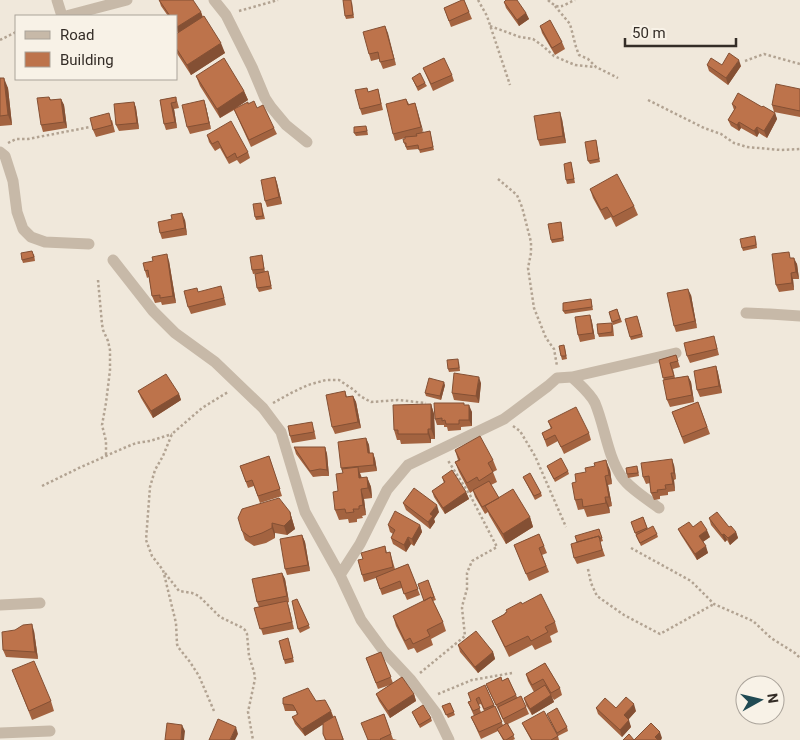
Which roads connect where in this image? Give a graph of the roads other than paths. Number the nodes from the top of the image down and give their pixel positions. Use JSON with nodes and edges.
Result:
{"nodes":[{"id":1,"x":57,"y":0,"type":"edge"},
{"id":2,"x":127,"y":0,"type":"edge"},
{"id":3,"x":214,"y":0,"type":"edge"},
{"id":4,"x":62,"y":15,"type":"edge"},
{"id":5,"x":70,"y":15,"type":"edge"},
{"id":6,"x":307,"y":142,"type":"dead end"},
{"id":7,"x":0,"y":152,"type":"edge"},
{"id":8,"x":89,"y":244,"type":"dead end"},
{"id":9,"x":113,"y":260,"type":"dead end"},
{"id":10,"x":746,"y":313,"type":"dead end"},
{"id":11,"x":800,"y":316,"type":"edge"},
{"id":12,"x":676,"y":353,"type":"edge"},
{"id":13,"x":572,"y":377,"type":"junction"},
{"id":14,"x":660,"y":508,"type":"dead end"},
{"id":15,"x":340,"y":574,"type":"junction"},
{"id":16,"x":40,"y":603,"type":"dead end"},
{"id":17,"x":0,"y":605,"type":"edge"},
{"id":18,"x":50,"y":731,"type":"dead end"},
{"id":19,"x":0,"y":733,"type":"edge"},
{"id":20,"x":448,"y":740,"type":"edge"}],
"edges":[{"from":1,"to":4,"type":"street"},
{"from":2,"to":5,"type":"street"},
{"from":3,"to":6,"type":"street"},
{"from":7,"to":8,"type":"street"},
{"from":9,"to":15,"type":"street"},
{"from":10,"to":11,"type":"street"},
{"from":12,"to":13,"type":"street"},
{"from":13,"to":14,"type":"street"},
{"from":13,"to":15,"type":"street"},
{"from":15,"to":20,"type":"street"},
{"from":16,"to":17,"type":"street"},
{"from":18,"to":19,"type":"street"}]}
